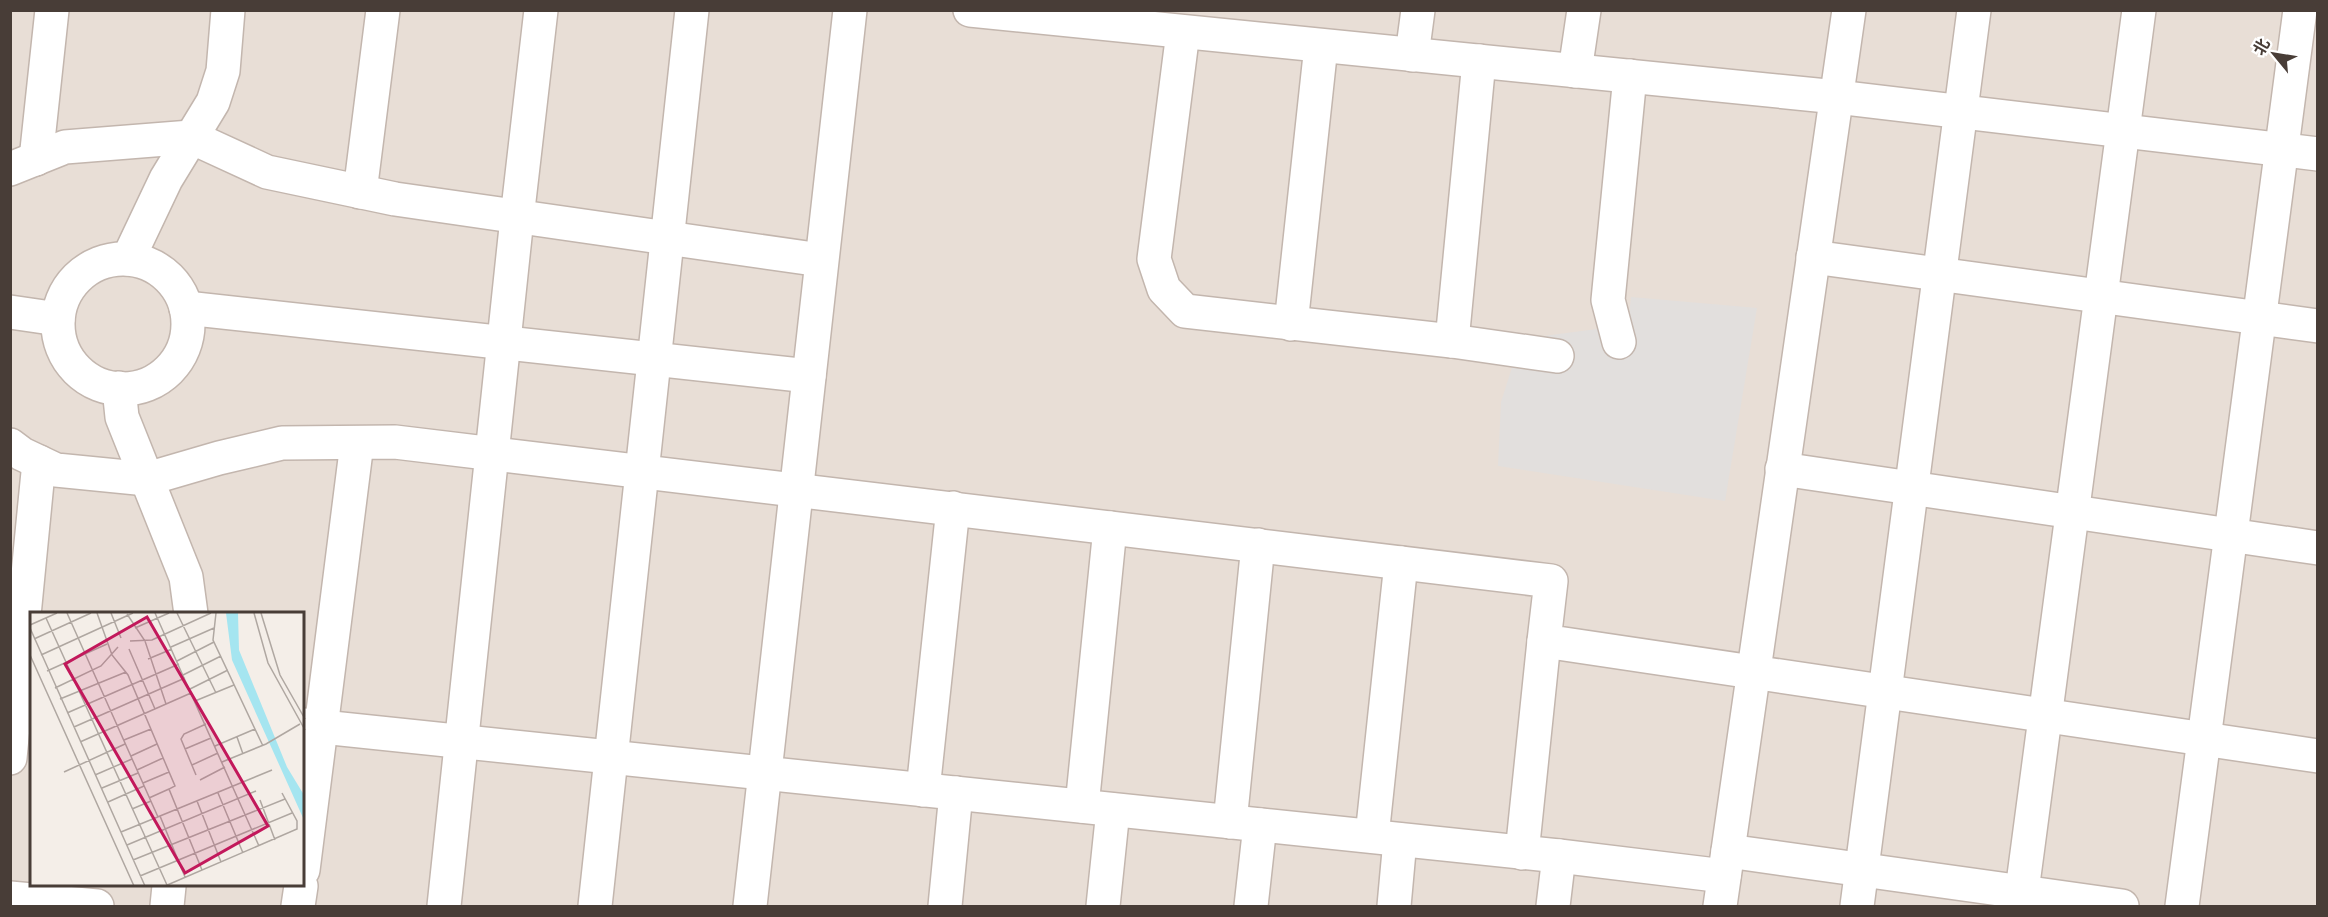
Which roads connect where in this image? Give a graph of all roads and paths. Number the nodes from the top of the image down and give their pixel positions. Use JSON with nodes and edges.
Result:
{"nodes":[{"id":1,"x":52,"y":10,"type":"edge"},
{"id":2,"x":228,"y":10,"type":"edge"},
{"id":3,"x":383,"y":10,"type":"edge"},
{"id":4,"x":541,"y":10,"type":"edge"},
{"id":5,"x":692,"y":10,"type":"edge"},
{"id":6,"x":850,"y":10,"type":"edge"},
{"id":7,"x":970,"y":10,"type":"edge"},
{"id":8,"x":1418,"y":10,"type":"edge"},
{"id":9,"x":1584,"y":10,"type":"edge"},
{"id":10,"x":1849,"y":10,"type":"edge"},
{"id":11,"x":1974,"y":10,"type":"edge"},
{"id":12,"x":2139,"y":10,"type":"edge"},
{"id":13,"x":2300,"y":10,"type":"edge"},
{"id":14,"x":1183,"y":32,"type":"junction"},
{"id":15,"x":1321,"y":46,"type":"junction"},
{"id":16,"x":1412,"y":55,"type":"junction"},
{"id":17,"x":1479,"y":61,"type":"junction"},
{"id":18,"x":1575,"y":71,"type":"junction"},
{"id":19,"x":1630,"y":76,"type":"junction"},
{"id":20,"x":1837,"y":97,"type":"junction"},
{"id":21,"x":1960,"y":112,"type":"junction"},
{"id":22,"x":2123,"y":131,"type":"junction"},
{"id":23,"x":191,"y":137,"type":"junction"},
{"id":24,"x":2282,"y":150,"type":"junction"},
{"id":25,"x":2318,"y":154,"type":"edge"},
{"id":26,"x":23,"y":164,"type":"edge"},
{"id":27,"x":360,"y":192,"type":"junction"},
{"id":28,"x":517,"y":218,"type":"junction"},
{"id":29,"x":666,"y":239,"type":"junction"},
{"id":30,"x":1813,"y":257,"type":"junction"},
{"id":31,"x":128,"y":259,"type":"junction"},
{"id":32,"x":822,"y":260,"type":"junction"},
{"id":33,"x":1939,"y":274,"type":"junction"},
{"id":34,"x":2101,"y":297,"type":"junction"},
{"id":35,"x":186,"y":308,"type":"junction"},
{"id":36,"x":10,"y":312,"type":"edge"},
{"id":37,"x":2260,"y":318,"type":"junction"},
{"id":38,"x":58,"y":319,"type":"junction"},
{"id":39,"x":1291,"y":324,"type":"junction"},
{"id":40,"x":2318,"y":326,"type":"edge"},
{"id":41,"x":1452,"y":341,"type":"junction"},
{"id":42,"x":1619,"y":342,"type":"dead end"},
{"id":43,"x":504,"y":343,"type":"junction"},
{"id":44,"x":1557,"y":356,"type":"dead end"},
{"id":45,"x":653,"y":359,"type":"junction"},
{"id":46,"x":809,"y":376,"type":"junction"},
{"id":47,"x":119,"y":388,"type":"junction"},
{"id":48,"x":357,"y":443,"type":"junction"},
{"id":49,"x":10,"y":445,"type":"edge"},
{"id":50,"x":492,"y":453,"type":"junction"},
{"id":51,"x":39,"y":462,"type":"junction"},
{"id":52,"x":1782,"y":470,"type":"junction"},
{"id":53,"x":642,"y":471,"type":"junction"},
{"id":54,"x":147,"y":479,"type":"junction"},
{"id":55,"x":1911,"y":488,"type":"junction"},
{"id":56,"x":796,"y":489,"type":"junction"},
{"id":57,"x":953,"y":508,"type":"junction"},
{"id":58,"x":2072,"y":512,"type":"junction"},
{"id":59,"x":1110,"y":528,"type":"junction"},
{"id":60,"x":2231,"y":536,"type":"junction"},
{"id":61,"x":1258,"y":546,"type":"junction"},
{"id":62,"x":2318,"y":548,"type":"edge"},
{"id":63,"x":1401,"y":563,"type":"junction"},
{"id":64,"x":191,"y":612,"type":"edge"},
{"id":65,"x":1544,"y":641,"type":"junction"},
{"id":66,"x":1753,"y":672,"type":"junction"},
{"id":67,"x":1885,"y":692,"type":"junction"},
{"id":68,"x":20,"y":695,"type":"edge"},
{"id":69,"x":2045,"y":716,"type":"junction"},
{"id":70,"x":312,"y":726,"type":"edge"},
{"id":71,"x":2205,"y":740,"type":"junction"},
{"id":72,"x":461,"y":742,"type":"junction"},
{"id":73,"x":2318,"y":756,"type":"edge"},
{"id":74,"x":611,"y":757,"type":"junction"},
{"id":75,"x":10,"y":758,"type":"edge"},
{"id":76,"x":764,"y":773,"type":"junction"},
{"id":77,"x":923,"y":790,"type":"junction"},
{"id":78,"x":956,"y":793,"type":"junction"},
{"id":79,"x":1097,"y":808,"type":"junction"},
{"id":80,"x":1245,"y":824,"type":"junction"},
{"id":81,"x":1386,"y":838,"type":"junction"},
{"id":82,"x":1522,"y":852,"type":"junction"},
{"id":83,"x":304,"y":854,"type":"edge"},
{"id":84,"x":1559,"y":856,"type":"junction"},
{"id":85,"x":1861,"y":870,"type":"junction"},
{"id":86,"x":1724,"y":878,"type":"edge"},
{"id":87,"x":169,"y":887,"type":"edge"},
{"id":88,"x":301,"y":887,"type":"edge"},
{"id":89,"x":10,"y":898,"type":"edge"},
{"id":90,"x":2021,"y":899,"type":"edge"},
{"id":91,"x":97,"y":906,"type":"edge"},
{"id":92,"x":167,"y":906,"type":"edge"},
{"id":93,"x":298,"y":906,"type":"edge"},
{"id":94,"x":444,"y":906,"type":"edge"},
{"id":95,"x":595,"y":906,"type":"edge"},
{"id":96,"x":750,"y":906,"type":"edge"},
{"id":97,"x":945,"y":906,"type":"edge"},
{"id":98,"x":1103,"y":906,"type":"edge"},
{"id":99,"x":1251,"y":906,"type":"edge"},
{"id":100,"x":1394,"y":906,"type":"edge"},
{"id":101,"x":1553,"y":906,"type":"edge"},
{"id":102,"x":1857,"y":906,"type":"edge"},
{"id":103,"x":2122,"y":906,"type":"edge"},
{"id":104,"x":2182,"y":906,"type":"edge"}],
"edges":[{"from":1,"to":26,"type":"street"},
{"from":2,"to":23,"type":"street"},
{"from":3,"to":27,"type":"street"},
{"from":4,"to":28,"type":"street"},
{"from":5,"to":29,"type":"street"},
{"from":6,"to":32,"type":"street"},
{"from":7,"to":14,"type":"street"},
{"from":8,"to":16,"type":"street"},
{"from":9,"to":18,"type":"street"},
{"from":10,"to":20,"type":"street"},
{"from":11,"to":21,"type":"street"},
{"from":12,"to":22,"type":"street"},
{"from":13,"to":24,"type":"street"},
{"from":14,"to":15,"type":"street"},
{"from":14,"to":39,"type":"street"},
{"from":15,"to":16,"type":"street"},
{"from":15,"to":39,"type":"street"},
{"from":16,"to":17,"type":"street"},
{"from":17,"to":18,"type":"street"},
{"from":17,"to":41,"type":"street"},
{"from":18,"to":19,"type":"street"},
{"from":19,"to":20,"type":"street"},
{"from":19,"to":42,"type":"street"},
{"from":20,"to":21,"type":"street"},
{"from":20,"to":30,"type":"street"},
{"from":21,"to":22,"type":"street"},
{"from":21,"to":33,"type":"street"},
{"from":22,"to":24,"type":"street"},
{"from":22,"to":34,"type":"street"},
{"from":23,"to":26,"type":"street"},
{"from":23,"to":27,"type":"street"},
{"from":23,"to":31,"type":"street"},
{"from":24,"to":25,"type":"street"},
{"from":24,"to":37,"type":"street"},
{"from":27,"to":28,"type":"street"},
{"from":28,"to":29,"type":"street"},
{"from":28,"to":43,"type":"street"},
{"from":29,"to":32,"type":"street"},
{"from":29,"to":45,"type":"street"},
{"from":30,"to":33,"type":"street"},
{"from":30,"to":52,"type":"street"},
{"from":31,"to":35,"type":"street"},
{"from":31,"to":38,"type":"street"},
{"from":32,"to":46,"type":"street"},
{"from":33,"to":34,"type":"street"},
{"from":33,"to":55,"type":"street"},
{"from":34,"to":37,"type":"street"},
{"from":34,"to":58,"type":"street"},
{"from":35,"to":43,"type":"street"},
{"from":35,"to":47,"type":"street"},
{"from":36,"to":38,"type":"street"},
{"from":37,"to":40,"type":"street"},
{"from":37,"to":60,"type":"street"},
{"from":38,"to":47,"type":"street"},
{"from":39,"to":41,"type":"street"},
{"from":41,"to":44,"type":"street"},
{"from":43,"to":45,"type":"street"},
{"from":43,"to":50,"type":"street"},
{"from":45,"to":46,"type":"street"},
{"from":45,"to":53,"type":"street"},
{"from":46,"to":56,"type":"street"},
{"from":47,"to":54,"type":"street"},
{"from":48,"to":50,"type":"street"},
{"from":48,"to":54,"type":"street"},
{"from":48,"to":70,"type":"street"},
{"from":49,"to":51,"type":"street"},
{"from":50,"to":53,"type":"street"},
{"from":50,"to":72,"type":"street"},
{"from":51,"to":54,"type":"street"},
{"from":51,"to":68,"type":"street"},
{"from":52,"to":55,"type":"street"},
{"from":52,"to":66,"type":"street"},
{"from":53,"to":56,"type":"street"},
{"from":53,"to":74,"type":"street"},
{"from":54,"to":64,"type":"street"},
{"from":55,"to":58,"type":"street"},
{"from":55,"to":67,"type":"street"},
{"from":56,"to":57,"type":"street"},
{"from":56,"to":76,"type":"street"},
{"from":57,"to":59,"type":"street"},
{"from":57,"to":77,"type":"street"},
{"from":58,"to":60,"type":"street"},
{"from":58,"to":69,"type":"street"},
{"from":59,"to":61,"type":"street"},
{"from":59,"to":79,"type":"street"},
{"from":60,"to":62,"type":"street"},
{"from":60,"to":71,"type":"street"},
{"from":61,"to":63,"type":"street"},
{"from":61,"to":80,"type":"street"},
{"from":63,"to":65,"type":"street"},
{"from":63,"to":81,"type":"street"},
{"from":65,"to":66,"type":"street"},
{"from":65,"to":82,"type":"street"},
{"from":66,"to":67,"type":"street"},
{"from":66,"to":86,"type":"street"},
{"from":67,"to":69,"type":"street"},
{"from":67,"to":85,"type":"street"},
{"from":68,"to":75,"type":"street"},
{"from":69,"to":71,"type":"street"},
{"from":69,"to":90,"type":"street"},
{"from":70,"to":72,"type":"street"},
{"from":70,"to":83,"type":"street"},
{"from":71,"to":73,"type":"street"},
{"from":71,"to":104,"type":"street"},
{"from":72,"to":74,"type":"street"},
{"from":72,"to":94,"type":"street"},
{"from":74,"to":76,"type":"street"},
{"from":74,"to":95,"type":"street"},
{"from":76,"to":77,"type":"street"},
{"from":76,"to":96,"type":"street"},
{"from":77,"to":78,"type":"street"},
{"from":78,"to":79,"type":"street"},
{"from":78,"to":97,"type":"street"},
{"from":79,"to":80,"type":"street"},
{"from":79,"to":98,"type":"street"},
{"from":80,"to":81,"type":"street"},
{"from":80,"to":99,"type":"street"},
{"from":81,"to":82,"type":"street"},
{"from":81,"to":100,"type":"street"},
{"from":82,"to":84,"type":"street"},
{"from":84,"to":86,"type":"street"},
{"from":84,"to":101,"type":"street"},
{"from":85,"to":86,"type":"street"},
{"from":85,"to":90,"type":"street"},
{"from":85,"to":102,"type":"street"},
{"from":87,"to":92,"type":"street"},
{"from":88,"to":93,"type":"street"},
{"from":89,"to":91,"type":"street"},
{"from":90,"to":103,"type":"street"}]}
